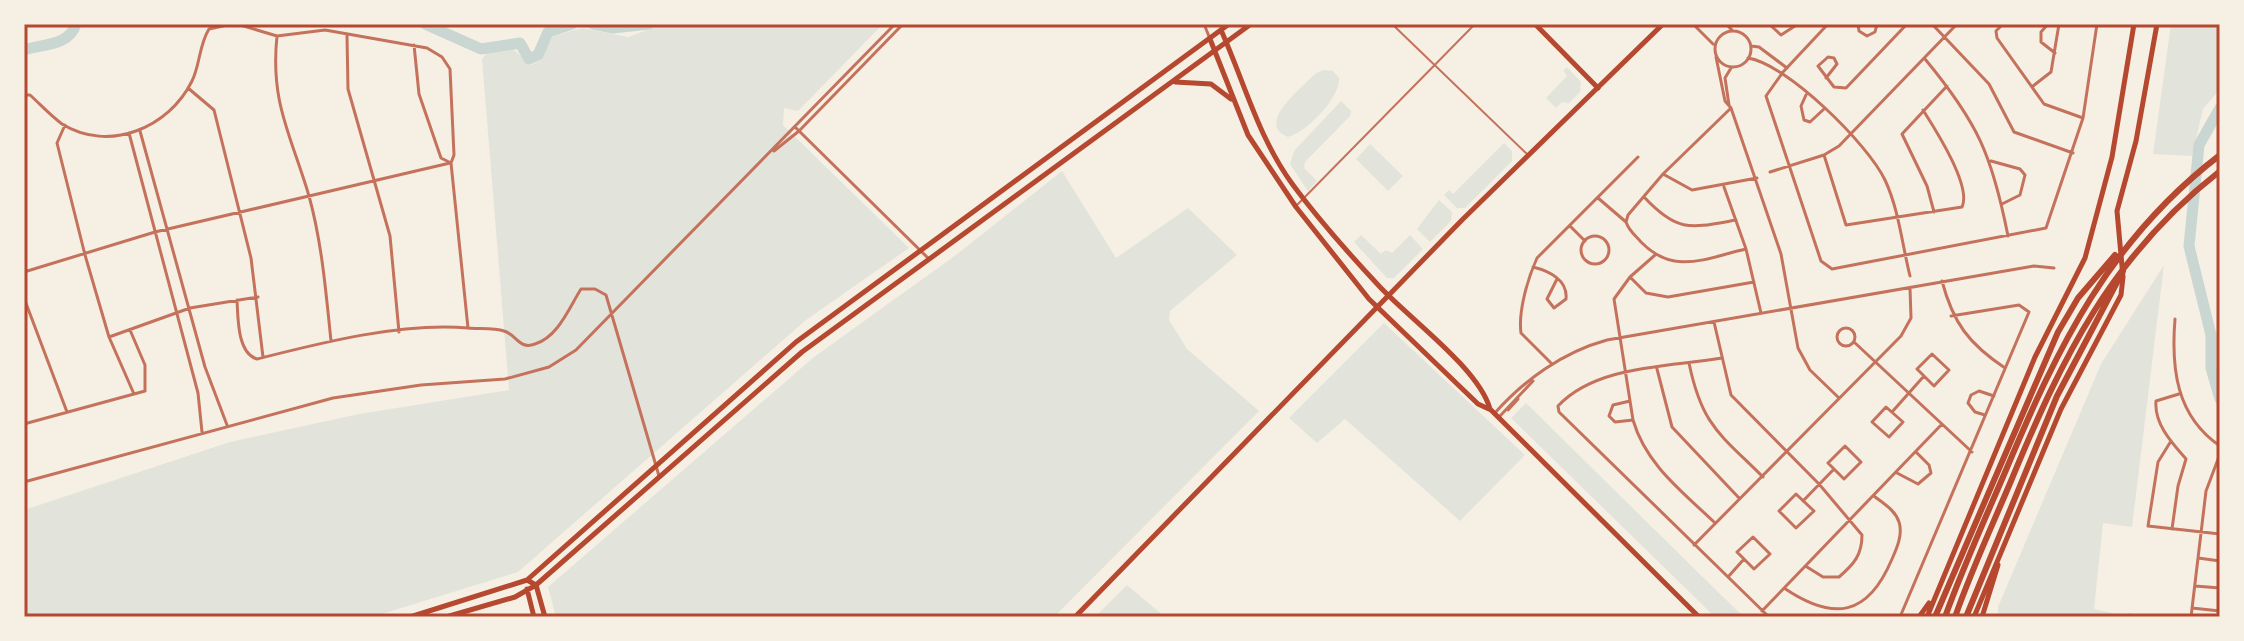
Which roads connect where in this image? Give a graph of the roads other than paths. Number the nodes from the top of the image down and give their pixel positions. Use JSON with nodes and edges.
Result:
{"nodes":[{"id":1,"x":234,"y":24,"type":"edge"},
{"id":2,"x":895,"y":24,"type":"edge"},
{"id":3,"x":903,"y":24,"type":"edge"},
{"id":4,"x":1204,"y":24,"type":"edge"},
{"id":5,"x":1229,"y":24,"type":"edge"},
{"id":6,"x":1251,"y":24,"type":"edge"},
{"id":7,"x":1392,"y":24,"type":"edge"},
{"id":8,"x":1475,"y":24,"type":"edge"},
{"id":9,"x":1535,"y":24,"type":"edge"},
{"id":10,"x":1663,"y":24,"type":"edge"},
{"id":11,"x":1693,"y":24,"type":"edge"},
{"id":12,"x":1726,"y":24,"type":"edge"},
{"id":13,"x":1769,"y":24,"type":"edge"},
{"id":14,"x":1780,"y":24,"type":"edge"},
{"id":15,"x":1798,"y":24,"type":"edge"},
{"id":16,"x":1828,"y":24,"type":"edge"},
{"id":17,"x":1858,"y":24,"type":"edge"},
{"id":18,"x":1877,"y":24,"type":"edge"},
{"id":19,"x":1907,"y":24,"type":"edge"},
{"id":20,"x":1932,"y":24,"type":"edge"},
{"id":21,"x":1957,"y":24,"type":"edge"},
{"id":22,"x":2003,"y":24,"type":"edge"},
{"id":23,"x":2048,"y":24,"type":"edge"},
{"id":24,"x":2059,"y":24,"type":"edge"},
{"id":25,"x":2097,"y":24,"type":"edge"},
{"id":26,"x":2134,"y":24,"type":"edge"},
{"id":27,"x":2157,"y":24,"type":"edge"},
{"id":28,"x":1220,"y":27,"type":"edge"},
{"id":29,"x":1774,"y":29,"type":"junction"},
{"id":30,"x":1733,"y":31,"type":"junction"},
{"id":31,"x":277,"y":36,"type":"junction"},
{"id":32,"x":347,"y":36,"type":"junction"},
{"id":33,"x":1945,"y":37,"type":"junction"},
{"id":34,"x":1210,"y":39,"type":"junction"},
{"id":35,"x":1226,"y":42,"type":"junction"},
{"id":36,"x":414,"y":45,"type":"junction"},
{"id":37,"x":1715,"y":45,"type":"junction"},
{"id":38,"x":1751,"y":46,"type":"junction"},
{"id":39,"x":1215,"y":51,"type":"junction"},
{"id":40,"x":2055,"y":53,"type":"junction"},
{"id":41,"x":1716,"y":57,"type":"junction"},
{"id":42,"x":1748,"y":58,"type":"junction"},
{"id":43,"x":1924,"y":58,"type":"junction"},
{"id":44,"x":1435,"y":65,"type":"junction"},
{"id":45,"x":1731,"y":67,"type":"junction"},
{"id":46,"x":1785,"y":70,"type":"junction"},
{"id":47,"x":1826,"y":78,"type":"junction"},
{"id":48,"x":1174,"y":82,"type":"junction"},
{"id":49,"x":1947,"y":86,"type":"junction"},
{"id":50,"x":2032,"y":87,"type":"junction"},
{"id":51,"x":188,"y":88,"type":"junction"},
{"id":52,"x":1598,"y":88,"type":"junction"},
{"id":53,"x":1807,"y":93,"type":"junction"},
{"id":54,"x":1730,"y":94,"type":"junction"},
{"id":55,"x":24,"y":95,"type":"edge"},
{"id":56,"x":1724,"y":95,"type":"junction"},
{"id":57,"x":1233,"y":101,"type":"junction"},
{"id":58,"x":1730,"y":106,"type":"junction"},
{"id":59,"x":1824,"y":109,"type":"junction"},
{"id":60,"x":1923,"y":110,"type":"junction"},
{"id":61,"x":2083,"y":118,"type":"junction"},
{"id":62,"x":65,"y":125,"type":"junction"},
{"id":63,"x":795,"y":127,"type":"junction"},
{"id":64,"x":140,"y":131,"type":"junction"},
{"id":65,"x":799,"y":131,"type":"junction"},
{"id":66,"x":129,"y":133,"type":"junction"},
{"id":67,"x":1852,"y":135,"type":"junction"},
{"id":68,"x":774,"y":151,"type":"junction"},
{"id":69,"x":2073,"y":153,"type":"junction"},
{"id":70,"x":1527,"y":155,"type":"junction"},
{"id":71,"x":1824,"y":155,"type":"junction"},
{"id":72,"x":1638,"y":157,"type":"dead end"},
{"id":73,"x":2217,"y":158,"type":"edge"},
{"id":74,"x":1277,"y":161,"type":"junction"},
{"id":75,"x":1991,"y":161,"type":"junction"},
{"id":76,"x":451,"y":163,"type":"junction"},
{"id":77,"x":1790,"y":166,"type":"junction"},
{"id":78,"x":1267,"y":168,"type":"junction"},
{"id":79,"x":2220,"y":171,"type":"edge"},
{"id":80,"x":1770,"y":172,"type":"dead end"},
{"id":81,"x":1663,"y":174,"type":"junction"},
{"id":82,"x":376,"y":178,"type":"junction"},
{"id":83,"x":1757,"y":178,"type":"junction"},
{"id":84,"x":1724,"y":187,"type":"junction"},
{"id":85,"x":309,"y":196,"type":"junction"},
{"id":86,"x":1305,"y":198,"type":"junction"},
{"id":87,"x":1598,"y":198,"type":"junction"},
{"id":88,"x":1645,"y":198,"type":"junction"},
{"id":89,"x":2002,"y":204,"type":"junction"},
{"id":90,"x":1296,"y":207,"type":"junction"},
{"id":91,"x":1934,"y":212,"type":"junction"},
{"id":92,"x":242,"y":214,"type":"junction"},
{"id":93,"x":1898,"y":217,"type":"junction"},
{"id":94,"x":1736,"y":220,"type":"junction"},
{"id":95,"x":1626,"y":222,"type":"junction"},
{"id":96,"x":1571,"y":227,"type":"junction"},
{"id":97,"x":167,"y":229,"type":"junction"},
{"id":98,"x":155,"y":232,"type":"junction"},
{"id":99,"x":2135,"y":235,"type":"junction"},
{"id":100,"x":2008,"y":236,"type":"junction"},
{"id":101,"x":1585,"y":241,"type":"junction"},
{"id":102,"x":1746,"y":249,"type":"junction"},
{"id":103,"x":921,"y":251,"type":"junction"},
{"id":104,"x":1905,"y":254,"type":"junction"},
{"id":105,"x":85,"y":255,"type":"junction"},
{"id":106,"x":1655,"y":255,"type":"junction"},
{"id":107,"x":929,"y":259,"type":"junction"},
{"id":108,"x":2130,"y":259,"type":"junction"},
{"id":109,"x":1533,"y":267,"type":"junction"},
{"id":110,"x":2054,"y":268,"type":"dead end"},
{"id":111,"x":24,"y":272,"type":"edge"},
{"id":112,"x":1910,"y":276,"type":"dead end"},
{"id":113,"x":1630,"y":277,"type":"junction"},
{"id":114,"x":1557,"y":279,"type":"junction"},
{"id":115,"x":1942,"y":281,"type":"junction"},
{"id":116,"x":1754,"y":282,"type":"junction"},
{"id":117,"x":1910,"y":288,"type":"junction"},
{"id":118,"x":1389,"y":295,"type":"junction"},
{"id":119,"x":258,"y":297,"type":"junction"},
{"id":120,"x":24,"y":298,"type":"edge"},
{"id":121,"x":237,"y":300,"type":"junction"},
{"id":122,"x":1378,"y":307,"type":"junction"},
{"id":123,"x":190,"y":308,"type":"junction"},
{"id":124,"x":1792,"y":308,"type":"junction"},
{"id":125,"x":177,"y":312,"type":"junction"},
{"id":126,"x":1761,"y":313,"type":"junction"},
{"id":127,"x":611,"y":314,"type":"junction"},
{"id":128,"x":1951,"y":316,"type":"junction"},
{"id":129,"x":2175,"y":319,"type":"dead end"},
{"id":130,"x":1714,"y":322,"type":"junction"},
{"id":131,"x":468,"y":328,"type":"junction"},
{"id":132,"x":130,"y":330,"type":"junction"},
{"id":133,"x":399,"y":332,"type":"junction"},
{"id":134,"x":109,"y":337,"type":"junction"},
{"id":135,"x":1619,"y":337,"type":"junction"},
{"id":136,"x":331,"y":341,"type":"junction"},
{"id":137,"x":1854,"y":342,"type":"junction"},
{"id":138,"x":263,"y":357,"type":"junction"},
{"id":139,"x":1722,"y":358,"type":"junction"},
{"id":140,"x":1878,"y":362,"type":"junction"},
{"id":141,"x":1689,"y":363,"type":"junction"},
{"id":142,"x":1552,"y":365,"type":"junction"},
{"id":143,"x":2005,"y":368,"type":"junction"},
{"id":144,"x":1657,"y":369,"type":"junction"},
{"id":145,"x":1626,"y":374,"type":"junction"},
{"id":146,"x":1924,"y":376,"type":"junction"},
{"id":147,"x":1535,"y":378,"type":"junction"},
{"id":148,"x":1910,"y":393,"type":"junction"},
{"id":149,"x":134,"y":394,"type":"junction"},
{"id":150,"x":2179,"y":394,"type":"junction"},
{"id":151,"x":1994,"y":396,"type":"junction"},
{"id":152,"x":1839,"y":398,"type":"junction"},
{"id":153,"x":1630,"y":401,"type":"junction"},
{"id":154,"x":67,"y":412,"type":"junction"},
{"id":155,"x":1892,"y":412,"type":"junction"},
{"id":156,"x":1494,"y":414,"type":"junction"},
{"id":157,"x":1985,"y":415,"type":"junction"},
{"id":158,"x":1633,"y":420,"type":"junction"},
{"id":159,"x":24,"y":424,"type":"edge"},
{"id":160,"x":1942,"y":424,"type":"junction"},
{"id":161,"x":227,"y":425,"type":"junction"},
{"id":162,"x":202,"y":432,"type":"junction"},
{"id":163,"x":2171,"y":441,"type":"junction"},
{"id":164,"x":2220,"y":446,"type":"edge"},
{"id":165,"x":1972,"y":452,"type":"junction"},
{"id":166,"x":1787,"y":453,"type":"junction"},
{"id":167,"x":1917,"y":453,"type":"junction"},
{"id":168,"x":2220,"y":454,"type":"edge"},
{"id":169,"x":655,"y":467,"type":"junction"},
{"id":170,"x":1834,"y":469,"type":"junction"},
{"id":171,"x":1897,"y":473,"type":"junction"},
{"id":172,"x":659,"y":476,"type":"junction"},
{"id":173,"x":1763,"y":477,"type":"junction"},
{"id":174,"x":24,"y":482,"type":"edge"},
{"id":175,"x":1819,"y":484,"type":"junction"},
{"id":176,"x":1874,"y":496,"type":"junction"},
{"id":177,"x":1739,"y":498,"type":"junction"},
{"id":178,"x":1803,"y":501,"type":"junction"},
{"id":179,"x":1851,"y":517,"type":"junction"},
{"id":180,"x":1715,"y":523,"type":"junction"},
{"id":181,"x":2172,"y":529,"type":"junction"},
{"id":182,"x":2201,"y":532,"type":"junction"},
{"id":183,"x":2220,"y":534,"type":"edge"},
{"id":184,"x":1694,"y":545,"type":"junction"},
{"id":185,"x":2000,"y":552,"type":"junction"},
{"id":186,"x":2198,"y":558,"type":"junction"},
{"id":187,"x":1744,"y":559,"type":"junction"},
{"id":188,"x":2220,"y":561,"type":"edge"},
{"id":189,"x":1807,"y":567,"type":"junction"},
{"id":190,"x":1728,"y":577,"type":"junction"},
{"id":191,"x":527,"y":580,"type":"junction"},
{"id":192,"x":536,"y":585,"type":"junction"},
{"id":193,"x":2195,"y":586,"type":"junction"},
{"id":194,"x":1784,"y":588,"type":"junction"},
{"id":195,"x":2220,"y":588,"type":"edge"},
{"id":196,"x":527,"y":592,"type":"junction"},
{"id":197,"x":1934,"y":595,"type":"junction"},
{"id":198,"x":2192,"y":608,"type":"junction"},
{"id":199,"x":1762,"y":611,"type":"junction"},
{"id":200,"x":2220,"y":611,"type":"edge"},
{"id":201,"x":410,"y":617,"type":"edge"},
{"id":202,"x":446,"y":617,"type":"edge"},
{"id":203,"x":534,"y":617,"type":"edge"},
{"id":204,"x":545,"y":617,"type":"edge"},
{"id":205,"x":1075,"y":617,"type":"edge"},
{"id":206,"x":1699,"y":617,"type":"edge"},
{"id":207,"x":1769,"y":617,"type":"edge"},
{"id":208,"x":1900,"y":617,"type":"edge"},
{"id":209,"x":1919,"y":617,"type":"edge"},
{"id":210,"x":1927,"y":617,"type":"edge"},
{"id":211,"x":1935,"y":617,"type":"edge"},
{"id":212,"x":1945,"y":617,"type":"edge"},
{"id":213,"x":1955,"y":617,"type":"edge"},
{"id":214,"x":1966,"y":617,"type":"edge"},
{"id":215,"x":1974,"y":617,"type":"edge"},
{"id":216,"x":1982,"y":617,"type":"edge"},
{"id":217,"x":2191,"y":617,"type":"edge"}],
"edges":[{"from":1,"to":31,"type":"street"},
{"from":1,"to":51,"type":"street"},
{"from":2,"to":63,"type":"street"},
{"from":3,"to":65,"type":"street"},
{"from":4,"to":34,"type":"street"},
{"from":5,"to":28,"type":"main road"},
{"from":6,"to":35,"type":"main road"},
{"from":7,"to":44,"type":"lane"},
{"from":8,"to":44,"type":"lane"},
{"from":9,"to":52,"type":"main road"},
{"from":10,"to":52,"type":"main road"},
{"from":11,"to":37,"type":"street"},
{"from":12,"to":30,"type":"street"},
{"from":13,"to":29,"type":"street"},
{"from":14,"to":29,"type":"street"},
{"from":15,"to":29,"type":"street"},
{"from":16,"to":46,"type":"street"},
{"from":17,"to":18,"type":"street"},
{"from":19,"to":47,"type":"street"},
{"from":20,"to":33,"type":"street"},
{"from":21,"to":33,"type":"street"},
{"from":22,"to":50,"type":"street"},
{"from":23,"to":40,"type":"street"},
{"from":24,"to":40,"type":"street"},
{"from":25,"to":61,"type":"street"},
{"from":26,"to":197,"type":"main road"},
{"from":27,"to":185,"type":"main road"},
{"from":28,"to":34,"type":"main road"},
{"from":28,"to":35,"type":"main road"},
{"from":30,"to":37,"type":"street"},
{"from":30,"to":38,"type":"street"},
{"from":31,"to":32,"type":"street"},
{"from":31,"to":85,"type":"street"},
{"from":32,"to":36,"type":"street"},
{"from":32,"to":82,"type":"street"},
{"from":33,"to":43,"type":"street"},
{"from":33,"to":69,"type":"street"},
{"from":34,"to":39,"type":"main road"},
{"from":34,"to":103,"type":"main road"},
{"from":35,"to":39,"type":"main road"},
{"from":35,"to":74,"type":"main road"},
{"from":36,"to":76,"type":"street"},
{"from":36,"to":76,"type":"street"},
{"from":37,"to":41,"type":"street"},
{"from":38,"to":42,"type":"street"},
{"from":38,"to":46,"type":"street"},
{"from":39,"to":48,"type":"main road"},
{"from":39,"to":57,"type":"main road"},
{"from":40,"to":50,"type":"street"},
{"from":41,"to":45,"type":"street"},
{"from":41,"to":56,"type":"street"},
{"from":42,"to":45,"type":"street"},
{"from":42,"to":46,"type":"street"},
{"from":43,"to":49,"type":"street"},
{"from":43,"to":67,"type":"street"},
{"from":44,"to":70,"type":"lane"},
{"from":44,"to":86,"type":"lane"},
{"from":45,"to":54,"type":"street"},
{"from":46,"to":53,"type":"street"},
{"from":46,"to":77,"type":"street"},
{"from":47,"to":47,"type":"street"},
{"from":48,"to":57,"type":"main road"},
{"from":48,"to":107,"type":"main road"},
{"from":49,"to":60,"type":"street"},
{"from":49,"to":75,"type":"street"},
{"from":50,"to":61,"type":"street"},
{"from":51,"to":64,"type":"street"},
{"from":51,"to":92,"type":"street"},
{"from":52,"to":70,"type":"main road"},
{"from":53,"to":59,"type":"street"},
{"from":53,"to":59,"type":"street"},
{"from":54,"to":56,"type":"street"},
{"from":54,"to":58,"type":"street"},
{"from":55,"to":62,"type":"street"},
{"from":56,"to":58,"type":"street"},
{"from":57,"to":78,"type":"main road"},
{"from":58,"to":81,"type":"street"},
{"from":58,"to":83,"type":"street"},
{"from":59,"to":67,"type":"street"},
{"from":60,"to":91,"type":"street"},
{"from":60,"to":91,"type":"street"},
{"from":61,"to":69,"type":"street"},
{"from":62,"to":66,"type":"street"},
{"from":62,"to":105,"type":"street"},
{"from":63,"to":65,"type":"street"},
{"from":63,"to":68,"type":"street"},
{"from":64,"to":66,"type":"street"},
{"from":64,"to":97,"type":"street"},
{"from":65,"to":68,"type":"street"},
{"from":65,"to":103,"type":"street"},
{"from":66,"to":98,"type":"street"},
{"from":67,"to":71,"type":"street"},
{"from":67,"to":93,"type":"street"},
{"from":68,"to":127,"type":"street"},
{"from":69,"to":100,"type":"street"},
{"from":70,"to":118,"type":"main road"},
{"from":71,"to":77,"type":"street"},
{"from":71,"to":93,"type":"street"},
{"from":72,"to":87,"type":"street"},
{"from":73,"to":99,"type":"highway"},
{"from":74,"to":78,"type":"main road"},
{"from":74,"to":86,"type":"main road"},
{"from":75,"to":89,"type":"street"},
{"from":75,"to":89,"type":"street"},
{"from":76,"to":82,"type":"street"},
{"from":76,"to":131,"type":"street"},
{"from":77,"to":80,"type":"street"},
{"from":77,"to":104,"type":"street"},
{"from":78,"to":90,"type":"main road"},
{"from":79,"to":108,"type":"highway"},
{"from":81,"to":84,"type":"street"},
{"from":81,"to":88,"type":"street"},
{"from":82,"to":85,"type":"street"},
{"from":82,"to":133,"type":"street"},
{"from":83,"to":84,"type":"street"},
{"from":83,"to":124,"type":"street"},
{"from":84,"to":94,"type":"street"},
{"from":85,"to":92,"type":"street"},
{"from":85,"to":136,"type":"street"},
{"from":86,"to":90,"type":"lane"},
{"from":86,"to":118,"type":"main road"},
{"from":87,"to":95,"type":"street"},
{"from":87,"to":96,"type":"street"},
{"from":88,"to":94,"type":"street"},
{"from":88,"to":95,"type":"street"},
{"from":89,"to":100,"type":"street"},
{"from":90,"to":122,"type":"main road"},
{"from":91,"to":93,"type":"street"},
{"from":92,"to":97,"type":"street"},
{"from":92,"to":119,"type":"street"},
{"from":93,"to":104,"type":"street"},
{"from":94,"to":102,"type":"street"},
{"from":95,"to":106,"type":"street"},
{"from":96,"to":101,"type":"street"},
{"from":96,"to":109,"type":"street"},
{"from":97,"to":98,"type":"street"},
{"from":97,"to":123,"type":"street"},
{"from":98,"to":105,"type":"street"},
{"from":98,"to":125,"type":"street"},
{"from":99,"to":211,"type":"highway"},
{"from":99,"to":212,"type":"highway"},
{"from":100,"to":104,"type":"street"},
{"from":101,"to":101,"type":"street"},
{"from":102,"to":106,"type":"street"},
{"from":102,"to":116,"type":"street"},
{"from":103,"to":107,"type":"street"},
{"from":103,"to":169,"type":"main road"},
{"from":104,"to":112,"type":"street"},
{"from":105,"to":111,"type":"street"},
{"from":105,"to":134,"type":"street"},
{"from":106,"to":113,"type":"street"},
{"from":107,"to":172,"type":"main road"},
{"from":108,"to":213,"type":"highway"},
{"from":108,"to":214,"type":"highway"},
{"from":109,"to":114,"type":"street"},
{"from":109,"to":142,"type":"street"},
{"from":110,"to":115,"type":"street"},
{"from":113,"to":116,"type":"street"},
{"from":113,"to":135,"type":"street"},
{"from":114,"to":114,"type":"street"},
{"from":115,"to":117,"type":"street"},
{"from":115,"to":128,"type":"street"},
{"from":116,"to":126,"type":"street"},
{"from":117,"to":124,"type":"street"},
{"from":117,"to":140,"type":"street"},
{"from":118,"to":122,"type":"main road"},
{"from":118,"to":156,"type":"main road"},
{"from":119,"to":121,"type":"street"},
{"from":119,"to":138,"type":"street"},
{"from":120,"to":154,"type":"street"},
{"from":121,"to":123,"type":"street"},
{"from":121,"to":138,"type":"street"},
{"from":122,"to":156,"type":"main road"},
{"from":122,"to":205,"type":"main road"},
{"from":123,"to":125,"type":"street"},
{"from":123,"to":161,"type":"street"},
{"from":124,"to":126,"type":"street"},
{"from":124,"to":152,"type":"street"},
{"from":125,"to":132,"type":"street"},
{"from":125,"to":162,"type":"street"},
{"from":126,"to":130,"type":"street"},
{"from":127,"to":131,"type":"street"},
{"from":127,"to":161,"type":"street"},
{"from":127,"to":169,"type":"street"},
{"from":128,"to":143,"type":"street"},
{"from":128,"to":143,"type":"street"},
{"from":129,"to":150,"type":"street"},
{"from":130,"to":135,"type":"street"},
{"from":130,"to":139,"type":"street"},
{"from":131,"to":133,"type":"street"},
{"from":132,"to":134,"type":"street"},
{"from":132,"to":149,"type":"street"},
{"from":133,"to":136,"type":"street"},
{"from":134,"to":149,"type":"street"},
{"from":135,"to":142,"type":"street"},
{"from":135,"to":145,"type":"street"},
{"from":136,"to":138,"type":"street"},
{"from":137,"to":137,"type":"street"},
{"from":137,"to":140,"type":"street"},
{"from":139,"to":141,"type":"street"},
{"from":139,"to":166,"type":"street"},
{"from":140,"to":148,"type":"street"},
{"from":140,"to":152,"type":"street"},
{"from":141,"to":144,"type":"street"},
{"from":141,"to":173,"type":"street"},
{"from":142,"to":147,"type":"street"},
{"from":143,"to":151,"type":"street"},
{"from":144,"to":145,"type":"street"},
{"from":144,"to":177,"type":"street"},
{"from":145,"to":153,"type":"street"},
{"from":145,"to":184,"type":"street"},
{"from":146,"to":146,"type":"street"},
{"from":146,"to":148,"type":"street"},
{"from":147,"to":156,"type":"street"},
{"from":147,"to":156,"type":"street"},
{"from":148,"to":155,"type":"street"},
{"from":148,"to":160,"type":"street"},
{"from":149,"to":154,"type":"street"},
{"from":150,"to":163,"type":"street"},
{"from":150,"to":164,"type":"street"},
{"from":151,"to":157,"type":"street"},
{"from":151,"to":157,"type":"street"},
{"from":152,"to":166,"type":"street"},
{"from":153,"to":158,"type":"street"},
{"from":153,"to":158,"type":"street"},
{"from":154,"to":159,"type":"street"},
{"from":155,"to":155,"type":"street"},
{"from":156,"to":206,"type":"main road"},
{"from":157,"to":165,"type":"street"},
{"from":158,"to":180,"type":"street"},
{"from":160,"to":165,"type":"street"},
{"from":160,"to":167,"type":"street"},
{"from":161,"to":162,"type":"street"},
{"from":162,"to":174,"type":"street"},
{"from":163,"to":181,"type":"street"},
{"from":163,"to":181,"type":"street"},
{"from":165,"to":208,"type":"street"},
{"from":166,"to":173,"type":"street"},
{"from":166,"to":175,"type":"street"},
{"from":167,"to":171,"type":"street"},
{"from":167,"to":171,"type":"street"},
{"from":168,"to":182,"type":"street"},
{"from":169,"to":172,"type":"street"},
{"from":169,"to":191,"type":"main road"},
{"from":170,"to":170,"type":"street"},
{"from":170,"to":175,"type":"street"},
{"from":171,"to":176,"type":"street"},
{"from":172,"to":192,"type":"main road"},
{"from":173,"to":177,"type":"street"},
{"from":175,"to":178,"type":"street"},
{"from":175,"to":179,"type":"street"},
{"from":176,"to":179,"type":"street"},
{"from":176,"to":194,"type":"street"},
{"from":177,"to":180,"type":"street"},
{"from":178,"to":178,"type":"street"},
{"from":179,"to":189,"type":"street"},
{"from":179,"to":189,"type":"street"},
{"from":180,"to":184,"type":"street"},
{"from":181,"to":182,"type":"street"},
{"from":182,"to":183,"type":"street"},
{"from":182,"to":186,"type":"street"},
{"from":184,"to":190,"type":"street"},
{"from":185,"to":215,"type":"main road"},
{"from":185,"to":216,"type":"main road"},
{"from":186,"to":188,"type":"street"},
{"from":186,"to":193,"type":"street"},
{"from":187,"to":187,"type":"street"},
{"from":187,"to":190,"type":"street"},
{"from":189,"to":194,"type":"street"},
{"from":190,"to":199,"type":"street"},
{"from":191,"to":192,"type":"main road"},
{"from":191,"to":196,"type":"main road"},
{"from":191,"to":201,"type":"main road"},
{"from":192,"to":196,"type":"main road"},
{"from":192,"to":204,"type":"main road"},
{"from":193,"to":195,"type":"street"},
{"from":193,"to":198,"type":"street"},
{"from":194,"to":199,"type":"street"},
{"from":196,"to":202,"type":"main road"},
{"from":196,"to":203,"type":"main road"},
{"from":197,"to":209,"type":"main road"},
{"from":197,"to":210,"type":"main road"},
{"from":198,"to":200,"type":"street"},
{"from":198,"to":217,"type":"street"},
{"from":199,"to":207,"type":"street"}]}
